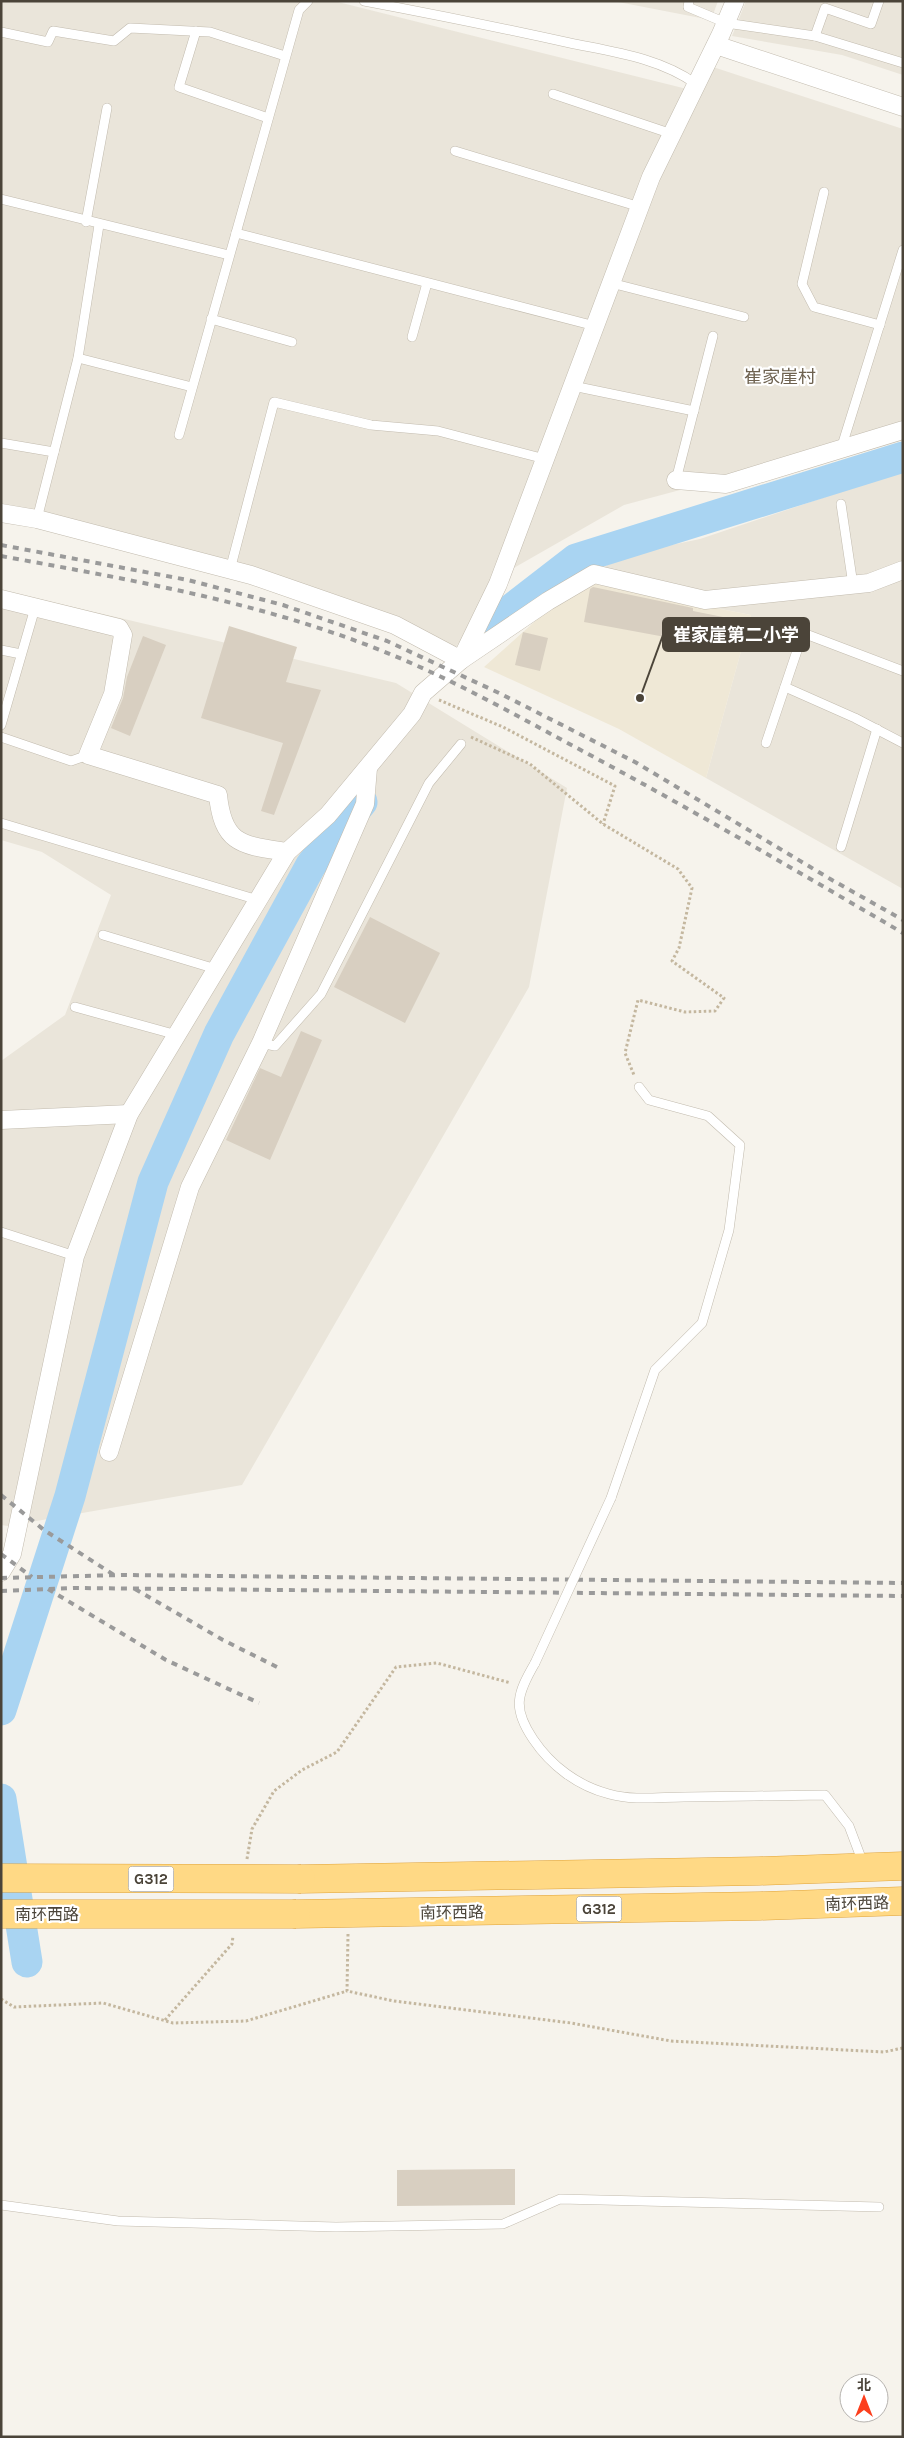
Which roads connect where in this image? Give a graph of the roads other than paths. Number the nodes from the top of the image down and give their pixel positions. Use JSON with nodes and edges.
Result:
{"nodes":[{"id":1,"x":308,"y":1,"type":"edge"},
{"id":2,"x":364,"y":1,"type":"edge"},
{"id":3,"x":689,"y":1,"type":"edge"},
{"id":4,"x":735,"y":1,"type":"edge"},
{"id":5,"x":879,"y":1,"type":"edge"},
{"id":6,"x":726,"y":23,"type":"junction"},
{"id":7,"x":196,"y":31,"type":"junction"},
{"id":8,"x":1,"y":32,"type":"edge"},
{"id":9,"x":815,"y":36,"type":"junction"},
{"id":10,"x":716,"y":45,"type":"junction"},
{"id":11,"x":285,"y":56,"type":"junction"},
{"id":12,"x":903,"y":63,"type":"edge"},
{"id":13,"x":696,"y":84,"type":"junction"},
{"id":14,"x":553,"y":94,"type":"dead end"},
{"id":15,"x":107,"y":108,"type":"dead end"},
{"id":16,"x":903,"y":108,"type":"edge"},
{"id":17,"x":268,"y":118,"type":"junction"},
{"id":18,"x":672,"y":134,"type":"junction"},
{"id":19,"x":455,"y":151,"type":"dead end"},
{"id":20,"x":824,"y":192,"type":"dead end"},
{"id":21,"x":1,"y":199,"type":"edge"},
{"id":22,"x":640,"y":207,"type":"junction"},
{"id":23,"x":86,"y":222,"type":"junction"},
{"id":24,"x":99,"y":225,"type":"junction"},
{"id":25,"x":236,"y":232,"type":"junction"},
{"id":26,"x":903,"y":250,"type":"edge"},
{"id":27,"x":229,"y":256,"type":"junction"},
{"id":28,"x":427,"y":282,"type":"junction"},
{"id":29,"x":611,"y":283,"type":"junction"},
{"id":30,"x":744,"y":317,"type":"dead end"},
{"id":31,"x":211,"y":319,"type":"junction"},
{"id":32,"x":880,"y":325,"type":"junction"},
{"id":33,"x":595,"y":326,"type":"junction"},
{"id":34,"x":714,"y":336,"type":"dead end"},
{"id":35,"x":412,"y":337,"type":"dead end"},
{"id":36,"x":292,"y":342,"type":"dead end"},
{"id":37,"x":78,"y":358,"type":"junction"},
{"id":38,"x":573,"y":386,"type":"junction"},
{"id":39,"x":192,"y":387,"type":"junction"},
{"id":40,"x":694,"y":411,"type":"junction"},
{"id":41,"x":903,"y":430,"type":"edge"},
{"id":42,"x":178,"y":435,"type":"dead end"},
{"id":43,"x":1,"y":444,"type":"edge"},
{"id":44,"x":841,"y":450,"type":"junction"},
{"id":45,"x":54,"y":452,"type":"junction"},
{"id":46,"x":545,"y":459,"type":"junction"},
{"id":47,"x":676,"y":480,"type":"joint"},
{"id":48,"x":841,"y":504,"type":"dead end"},
{"id":49,"x":1,"y":512,"type":"edge"},
{"id":50,"x":37,"y":519,"type":"junction"},
{"id":51,"x":230,"y":570,"type":"junction"},
{"id":52,"x":903,"y":570,"type":"edge"},
{"id":53,"x":853,"y":585,"type":"junction"},
{"id":54,"x":1,"y":599,"type":"edge"},
{"id":55,"x":35,"y":608,"type":"junction"},
{"id":56,"x":1,"y":650,"type":"edge"},
{"id":57,"x":21,"y":654,"type":"junction"},
{"id":58,"x":461,"y":660,"type":"junction"},
{"id":59,"x":903,"y":671,"type":"edge"},
{"id":60,"x":785,"y":687,"type":"junction"},
{"id":61,"x":5,"y":698,"type":"edge"},
{"id":62,"x":1,"y":725,"type":"edge"},
{"id":63,"x":877,"y":730,"type":"junction"},
{"id":64,"x":1,"y":737,"type":"edge"},
{"id":65,"x":766,"y":743,"type":"dead end"},
{"id":66,"x":903,"y":743,"type":"edge"},
{"id":67,"x":461,"y":744,"type":"road end"},
{"id":68,"x":88,"y":755,"type":"junction"},
{"id":69,"x":368,"y":768,"type":"junction"},
{"id":70,"x":1,"y":823,"type":"edge"},
{"id":71,"x":841,"y":847,"type":"dead end"},
{"id":72,"x":287,"y":852,"type":"junction"},
{"id":73,"x":258,"y":900,"type":"junction"},
{"id":74,"x":103,"y":935,"type":"dead end"},
{"id":75,"x":216,"y":969,"type":"junction"},
{"id":76,"x":75,"y":1007,"type":"dead end"},
{"id":77,"x":177,"y":1035,"type":"junction"},
{"id":78,"x":261,"y":1043,"type":"junction"},
{"id":79,"x":639,"y":1087,"type":"road end"},
{"id":80,"x":129,"y":1114,"type":"junction"},
{"id":81,"x":1,"y":1120,"type":"edge"},
{"id":82,"x":1,"y":1232,"type":"edge"},
{"id":83,"x":75,"y":1256,"type":"junction"},
{"id":84,"x":108,"y":1452,"type":"dead end"},
{"id":85,"x":1,"y":1572,"type":"edge"},
{"id":86,"x":903,"y":1866,"type":"edge"},
{"id":87,"x":864,"y":1867,"type":"junction"},
{"id":88,"x":1,"y":1878,"type":"edge"},
{"id":89,"x":903,"y":1901,"type":"edge"},
{"id":90,"x":1,"y":1914,"type":"edge"},
{"id":91,"x":1,"y":2206,"type":"edge"},
{"id":92,"x":879,"y":2206,"type":"dead end"}],
"edges":[{"from":1,"to":11,"type":"lane"},
{"from":2,"to":13,"type":"lane"},
{"from":3,"to":6,"type":"lane"},
{"from":4,"to":6,"type":"street"},
{"from":5,"to":9,"type":"lane"},
{"from":6,"to":9,"type":"lane"},
{"from":6,"to":10,"type":"street"},
{"from":7,"to":8,"type":"lane"},
{"from":7,"to":11,"type":"lane"},
{"from":7,"to":17,"type":"lane"},
{"from":9,"to":12,"type":"lane"},
{"from":10,"to":13,"type":"street"},
{"from":10,"to":16,"type":"street"},
{"from":11,"to":17,"type":"lane"},
{"from":13,"to":18,"type":"street"},
{"from":14,"to":18,"type":"lane"},
{"from":15,"to":23,"type":"lane"},
{"from":17,"to":25,"type":"lane"},
{"from":18,"to":22,"type":"street"},
{"from":19,"to":22,"type":"lane"},
{"from":20,"to":32,"type":"lane"},
{"from":21,"to":23,"type":"lane"},
{"from":22,"to":29,"type":"street"},
{"from":23,"to":24,"type":"lane"},
{"from":24,"to":27,"type":"lane"},
{"from":24,"to":37,"type":"lane"},
{"from":25,"to":27,"type":"lane"},
{"from":25,"to":28,"type":"lane"},
{"from":26,"to":32,"type":"lane"},
{"from":27,"to":31,"type":"lane"},
{"from":28,"to":33,"type":"lane"},
{"from":28,"to":35,"type":"lane"},
{"from":29,"to":30,"type":"lane"},
{"from":29,"to":33,"type":"street"},
{"from":31,"to":36,"type":"lane"},
{"from":31,"to":39,"type":"lane"},
{"from":32,"to":44,"type":"lane"},
{"from":33,"to":38,"type":"street"},
{"from":34,"to":40,"type":"lane"},
{"from":37,"to":39,"type":"lane"},
{"from":37,"to":45,"type":"lane"},
{"from":38,"to":40,"type":"lane"},
{"from":38,"to":46,"type":"street"},
{"from":39,"to":42,"type":"lane"},
{"from":40,"to":47,"type":"lane"},
{"from":41,"to":44,"type":"street"},
{"from":43,"to":45,"type":"lane"},
{"from":44,"to":47,"type":"street"},
{"from":45,"to":50,"type":"lane"},
{"from":46,"to":51,"type":"lane"},
{"from":46,"to":58,"type":"street"},
{"from":48,"to":53,"type":"lane"},
{"from":49,"to":50,"type":"street"},
{"from":50,"to":51,"type":"street"},
{"from":51,"to":58,"type":"street"},
{"from":52,"to":53,"type":"street"},
{"from":53,"to":58,"type":"street"},
{"from":54,"to":55,"type":"street"},
{"from":55,"to":57,"type":"lane"},
{"from":55,"to":68,"type":"street"},
{"from":56,"to":57,"type":"lane"},
{"from":57,"to":61,"type":"lane"},
{"from":58,"to":69,"type":"street"},
{"from":59,"to":60,"type":"lane"},
{"from":60,"to":63,"type":"lane"},
{"from":60,"to":65,"type":"lane"},
{"from":61,"to":62,"type":"lane"},
{"from":63,"to":66,"type":"lane"},
{"from":63,"to":71,"type":"lane"},
{"from":64,"to":68,"type":"lane"},
{"from":67,"to":78,"type":"lane"},
{"from":68,"to":72,"type":"street"},
{"from":69,"to":72,"type":"street"},
{"from":69,"to":78,"type":"street"},
{"from":70,"to":73,"type":"lane"},
{"from":72,"to":73,"type":"street"},
{"from":73,"to":75,"type":"street"},
{"from":74,"to":75,"type":"lane"},
{"from":75,"to":77,"type":"street"},
{"from":76,"to":77,"type":"lane"},
{"from":77,"to":80,"type":"street"},
{"from":78,"to":84,"type":"street"},
{"from":79,"to":87,"type":"lane","bridge":true},
{"from":80,"to":81,"type":"street"},
{"from":80,"to":83,"type":"street"},
{"from":82,"to":83,"type":"lane"},
{"from":83,"to":85,"type":"street"},
{"from":86,"to":87,"type":"highway","number":"G312"},
{"from":87,"to":88,"type":"highway","number":"G312","bridge":true},
{"from":89,"to":90,"type":"highway","name":"南环西路","number":"G312","bridge":true},
{"from":91,"to":92,"type":"lane"}]}
